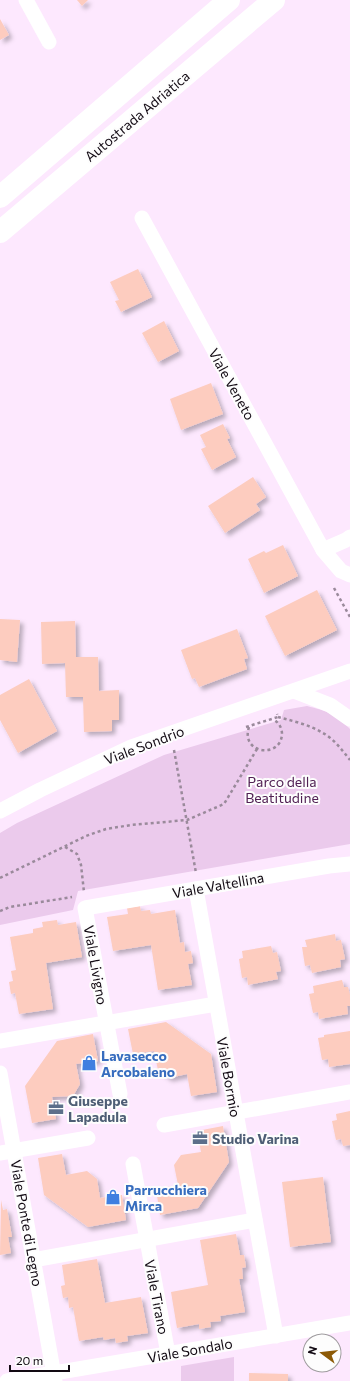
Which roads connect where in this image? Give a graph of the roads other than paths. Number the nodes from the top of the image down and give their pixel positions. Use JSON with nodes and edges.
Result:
{"nodes":[{"id":1,"x":26,"y":0,"type":"edge"},
{"id":2,"x":229,"y":0,"type":"edge"},
{"id":3,"x":274,"y":0,"type":"edge"},
{"id":4,"x":49,"y":42,"type":"dead end"},
{"id":5,"x":0,"y":197,"type":"edge"},
{"id":6,"x":142,"y":218,"type":"dead end"},
{"id":7,"x":0,"y":232,"type":"edge"},
{"id":8,"x":350,"y":537,"type":"edge"},
{"id":9,"x":323,"y":550,"type":"junction"},
{"id":10,"x":350,"y":575,"type":"edge"},
{"id":11,"x":350,"y":671,"type":"edge"},
{"id":12,"x":294,"y":691,"type":"junction"},
{"id":13,"x":350,"y":719,"type":"edge"},
{"id":14,"x":0,"y":811,"type":"edge"},
{"id":15,"x":350,"y":864,"type":"edge"},
{"id":16,"x":197,"y":889,"type":"junction"},
{"id":17,"x":85,"y":901,"type":"joint"},
{"id":18,"x":216,"y":1004,"type":"junction"},
{"id":19,"x":106,"y":1022,"type":"junction"},
{"id":20,"x":0,"y":1041,"type":"edge"},
{"id":21,"x":0,"y":1073,"type":"edge"},
{"id":22,"x":350,"y":1092,"type":"edge"},
{"id":23,"x":120,"y":1094,"type":"dead end"},
{"id":24,"x":236,"y":1112,"type":"junction"},
{"id":25,"x":164,"y":1125,"type":"dead end"},
{"id":26,"x":88,"y":1138,"type":"dead end"},
{"id":27,"x":7,"y":1152,"type":"edge"},
{"id":28,"x":133,"y":1164,"type":"dead end"},
{"id":29,"x":255,"y":1220,"type":"junction"},
{"id":30,"x":147,"y":1240,"type":"junction"},
{"id":31,"x":33,"y":1260,"type":"junction"},
{"id":32,"x":350,"y":1323,"type":"edge"},
{"id":33,"x":276,"y":1336,"type":"junction"},
{"id":34,"x":168,"y":1354,"type":"junction"},
{"id":35,"x":54,"y":1377,"type":"edge"},
{"id":36,"x":7,"y":1381,"type":"edge"}],
"edges":[{"from":1,"to":4,"type":"street"},
{"from":2,"to":5,"type":"highway","name":"Autostrada Adriatica"},
{"from":3,"to":7,"type":"highway","name":"Autostrada Adriatica"},
{"from":6,"to":9,"type":"street","name":"Viale Veneto"},
{"from":8,"to":9,"type":"street"},
{"from":9,"to":10,"type":"street","name":"Viale Veneto"},
{"from":11,"to":12,"type":"street","name":"Viale Sondrio"},
{"from":12,"to":13,"type":"street"},
{"from":12,"to":14,"type":"street","name":"Viale Sondrio"},
{"from":15,"to":16,"type":"street","name":"Viale Valtellina"},
{"from":16,"to":17,"type":"street","name":"Viale Valtellina"},
{"from":16,"to":18,"type":"street","name":"Viale Bormio"},
{"from":17,"to":19,"type":"street","name":"Viale Livigno"},
{"from":18,"to":19,"type":"street","name":"Viale Livigno"},
{"from":18,"to":24,"type":"street","name":"Viale Bormio"},
{"from":19,"to":20,"type":"street","name":"Viale Livigno"},
{"from":19,"to":23,"type":"street"},
{"from":21,"to":27,"type":"street","name":"Viale Ponte di Legno"},
{"from":22,"to":24,"type":"street"},
{"from":24,"to":25,"type":"street"},
{"from":24,"to":29,"type":"street","name":"Viale Bormio"},
{"from":26,"to":27,"type":"street"},
{"from":27,"to":31,"type":"street","name":"Viale Ponte di Legno"},
{"from":28,"to":30,"type":"street"},
{"from":29,"to":30,"type":"street","name":"Viale Tirano"},
{"from":29,"to":33,"type":"street","name":"Viale Bormio"},
{"from":30,"to":31,"type":"street","name":"Viale Tirano"},
{"from":30,"to":34,"type":"street","name":"Viale Tirano"},
{"from":31,"to":35,"type":"street","name":"Viale Ponte di Legno"},
{"from":32,"to":33,"type":"street","name":"Viale Sondalo"},
{"from":33,"to":34,"type":"street","name":"Viale Sondalo"},
{"from":34,"to":35,"type":"street","name":"Viale Sondalo"},
{"from":35,"to":36,"type":"street","name":"Viale Sondalo"}]}
